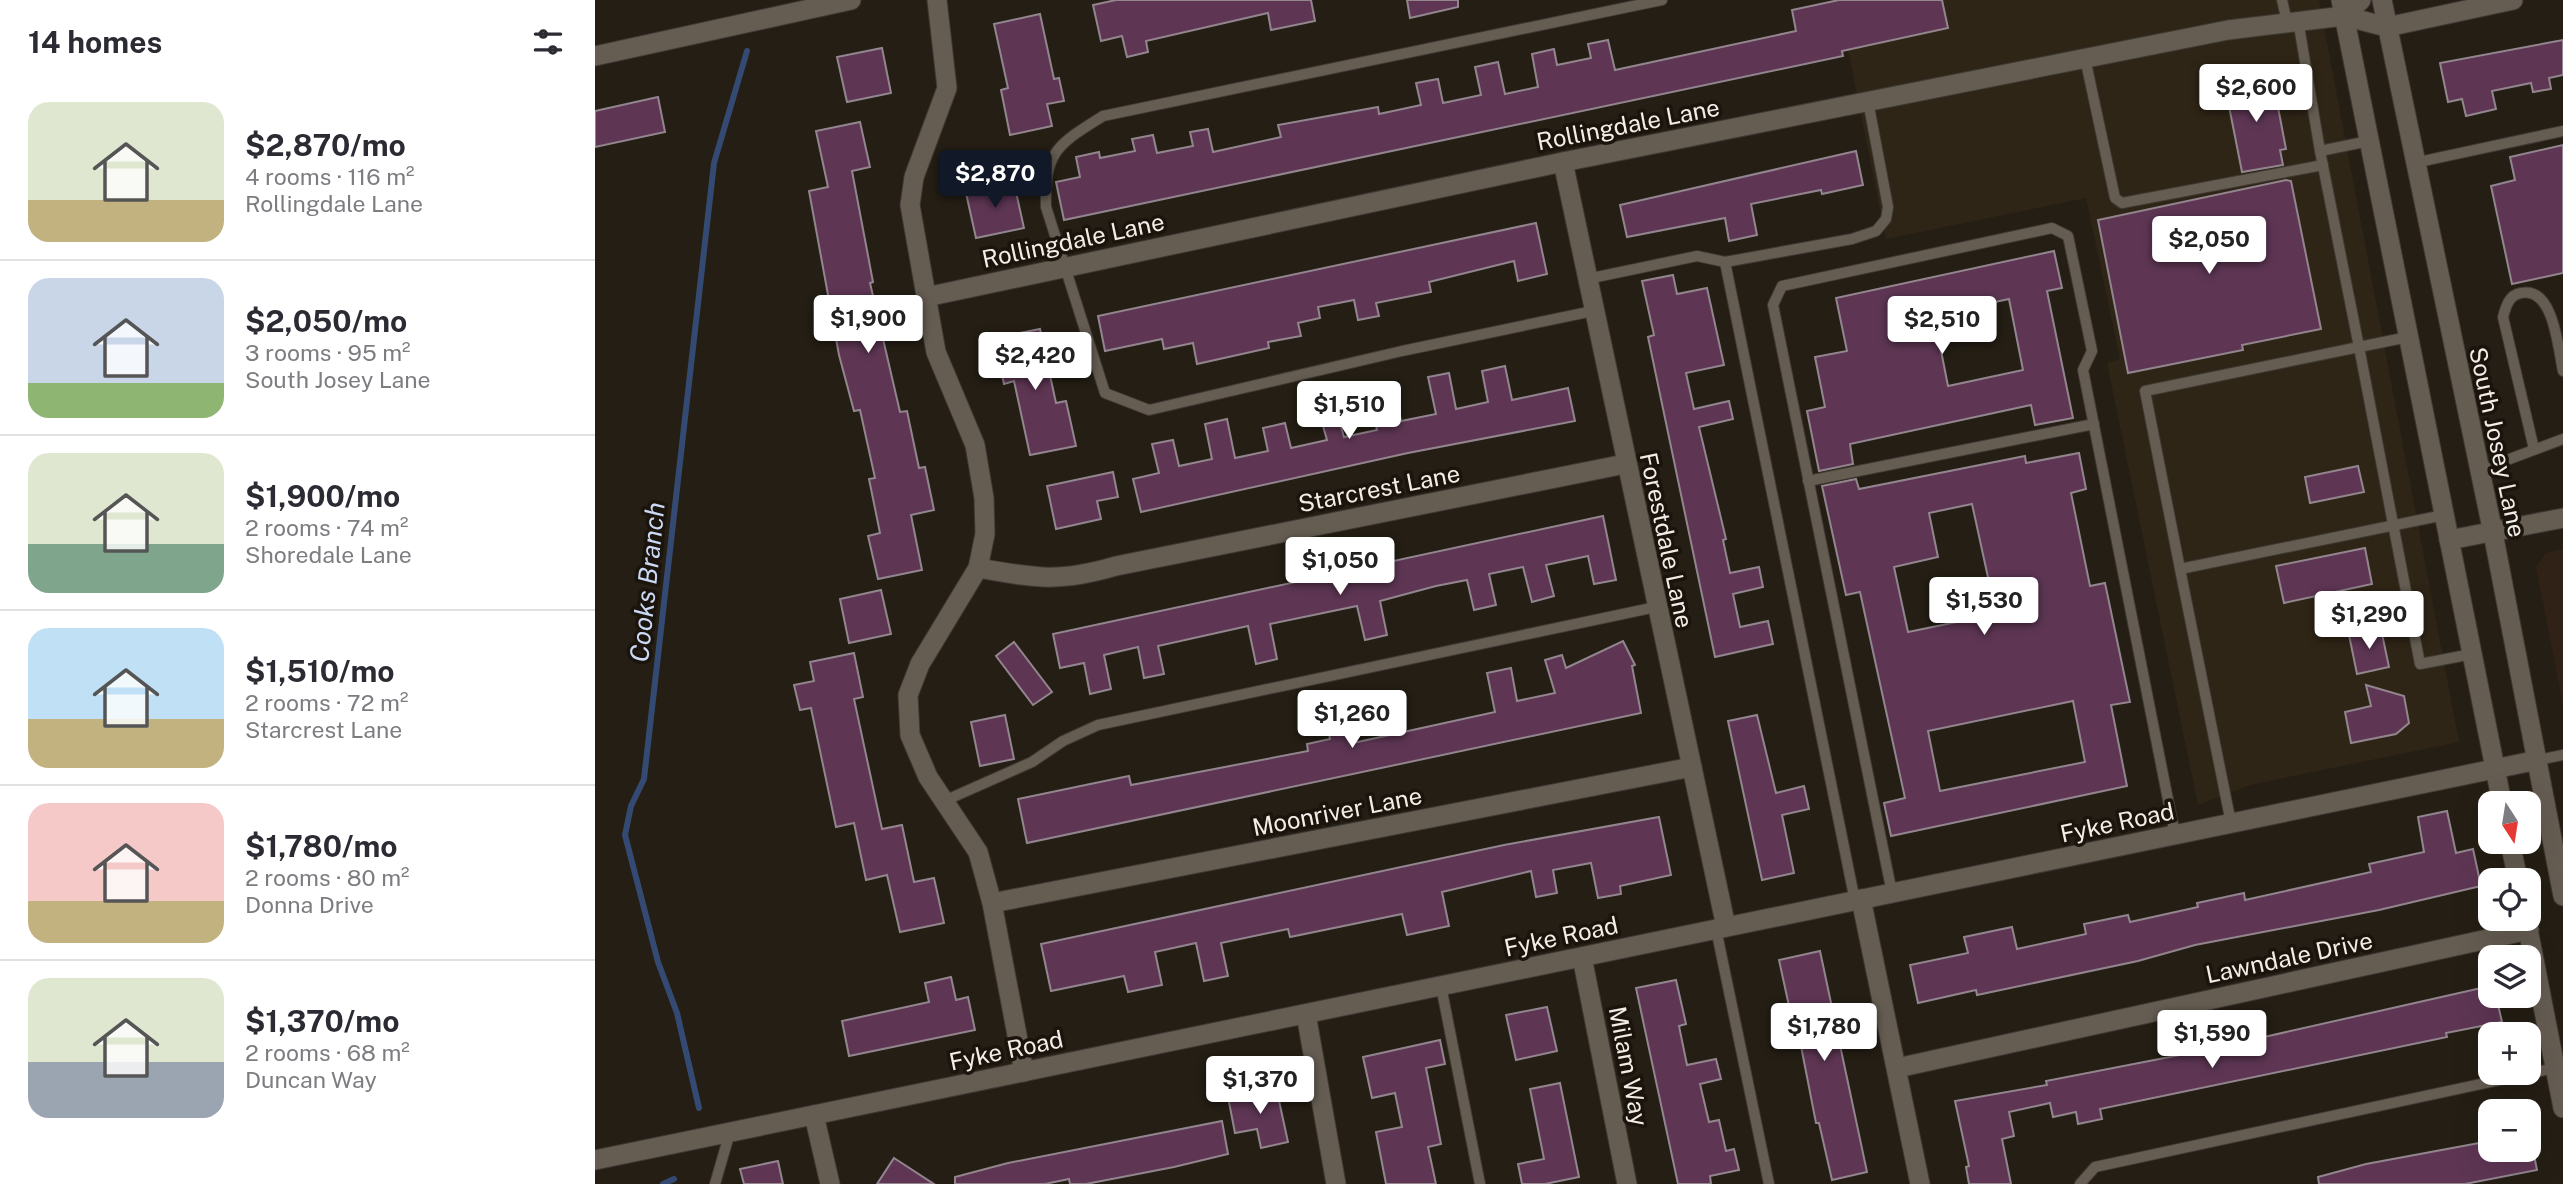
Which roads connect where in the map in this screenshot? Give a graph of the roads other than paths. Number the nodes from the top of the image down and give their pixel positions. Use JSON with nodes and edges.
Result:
{"nodes":[{"id":1,"x":851,"y":0,"type":"edge"},
{"id":2,"x":937,"y":0,"type":"edge"},
{"id":3,"x":1662,"y":0,"type":"edge"},
{"id":4,"x":2282,"y":0,"type":"edge"},
{"id":5,"x":2361,"y":0,"type":"edge"},
{"id":6,"x":2382,"y":0,"type":"edge"},
{"id":7,"x":2513,"y":0,"type":"edge"},
{"id":8,"x":2342,"y":8,"type":"edge"},
{"id":9,"x":2292,"y":21,"type":"junction"},
{"id":10,"x":2387,"y":27,"type":"junction"},
{"id":11,"x":595,"y":57,"type":"edge"},
{"id":12,"x":2085,"y":58,"type":"junction"},
{"id":13,"x":1868,"y":101,"type":"junction"},
{"id":14,"x":2563,"y":131,"type":"edge"},
{"id":15,"x":2369,"y":141,"type":"junction"},
{"id":16,"x":2320,"y":151,"type":"junction"},
{"id":17,"x":1563,"y":162,"type":"junction"},
{"id":18,"x":2414,"y":163,"type":"junction"},
{"id":19,"x":2323,"y":165,"type":"junction"},
{"id":20,"x":1725,"y":262,"type":"junction"},
{"id":21,"x":1066,"y":266,"type":"junction"},
{"id":22,"x":1587,"y":279,"type":"junction"},
{"id":23,"x":926,"y":297,"type":"junction"},
{"id":24,"x":1593,"y":311,"type":"junction"},
{"id":25,"x":2409,"y":337,"type":"junction"},
{"id":26,"x":2359,"y":347,"type":"junction"},
{"id":27,"x":2563,"y":371,"type":"edge"},
{"id":28,"x":2094,"y":424,"type":"junction"},
{"id":29,"x":2563,"y":439,"type":"edge"},
{"id":30,"x":2533,"y":449,"type":"junction"},
{"id":31,"x":1625,"y":464,"type":"junction"},
{"id":32,"x":2480,"y":473,"type":"junction"},
{"id":33,"x":1808,"y":481,"type":"junction"},
{"id":34,"x":2444,"y":515,"type":"junction"},
{"id":35,"x":2563,"y":518,"type":"edge"},
{"id":36,"x":2394,"y":526,"type":"junction"},
{"id":37,"x":2493,"y":533,"type":"junction"},
{"id":38,"x":2449,"y":540,"type":"junction"},
{"id":39,"x":978,"y":568,"type":"junction"},
{"id":40,"x":2180,"y":569,"type":"junction"},
{"id":41,"x":1656,"y":607,"type":"junction"},
{"id":42,"x":2472,"y":654,"type":"junction"},
{"id":43,"x":2563,"y":755,"type":"edge"},
{"id":44,"x":2538,"y":760,"type":"junction"},
{"id":45,"x":1692,"y":767,"type":"junction"},
{"id":46,"x":2495,"y":769,"type":"junction"},
{"id":47,"x":2500,"y":791,"type":"edge"},
{"id":48,"x":944,"y":801,"type":"junction"},
{"id":49,"x":2231,"y":823,"type":"junction"},
{"id":50,"x":2175,"y":835,"type":"junction"},
{"id":51,"x":1892,"y":893,"type":"junction"},
{"id":52,"x":2563,"y":896,"type":"edge"},
{"id":53,"x":1858,"y":900,"type":"junction"},
{"id":54,"x":992,"y":904,"type":"junction"},
{"id":55,"x":1721,"y":928,"type":"junction"},
{"id":56,"x":2496,"y":931,"type":"edge"},
{"id":57,"x":2528,"y":931,"type":"edge"},
{"id":58,"x":1582,"y":957,"type":"junction"},
{"id":59,"x":1441,"y":986,"type":"junction"},
{"id":60,"x":1306,"y":1014,"type":"junction"},
{"id":61,"x":1897,"y":1068,"type":"junction"},
{"id":62,"x":2555,"y":1068,"type":"junction"},
{"id":63,"x":1024,"y":1072,"type":"junction"},
{"id":64,"x":2563,"y":1108,"type":"edge"},
{"id":65,"x":814,"y":1115,"type":"junction"},
{"id":66,"x":730,"y":1132,"type":"junction"},
{"id":67,"x":595,"y":1160,"type":"edge"},
{"id":68,"x":715,"y":1184,"type":"edge"},
{"id":69,"x":830,"y":1184,"type":"edge"},
{"id":70,"x":1336,"y":1184,"type":"edge"},
{"id":71,"x":1480,"y":1184,"type":"edge"},
{"id":72,"x":1627,"y":1184,"type":"edge"},
{"id":73,"x":1769,"y":1184,"type":"edge"},
{"id":74,"x":1920,"y":1184,"type":"edge"},
{"id":75,"x":2080,"y":1184,"type":"edge"}],
"edges":[{"from":1,"to":11,"type":"street"},
{"from":2,"to":23,"type":"street"},
{"from":3,"to":21,"type":"lane"},
{"from":4,"to":9,"type":"lane"},
{"from":5,"to":8,"type":"street"},
{"from":6,"to":10,"type":"street","name":"South Josey Lane"},
{"from":7,"to":10,"type":"street"},
{"from":8,"to":9,"type":"street","name":"Rollingdale Lane"},
{"from":8,"to":10,"type":"street","name":"Rollingdale Lane"},
{"from":8,"to":15,"type":"street"},
{"from":9,"to":12,"type":"street","name":"Rollingdale Lane"},
{"from":9,"to":16,"type":"lane"},
{"from":10,"to":18,"type":"street","name":"South Josey Lane"},
{"from":12,"to":13,"type":"street","name":"Rollingdale Lane"},
{"from":12,"to":19,"type":"lane"},
{"from":13,"to":17,"type":"street","name":"Rollingdale Lane"},
{"from":13,"to":20,"type":"lane"},
{"from":14,"to":18,"type":"lane"},
{"from":15,"to":16,"type":"lane"},
{"from":15,"to":25,"type":"street"},
{"from":16,"to":19,"type":"lane"},
{"from":17,"to":21,"type":"street","name":"Rollingdale Lane"},
{"from":17,"to":22,"type":"street","name":"Forestdale Lane"},
{"from":18,"to":32,"type":"street","name":"South Josey Lane"},
{"from":19,"to":26,"type":"lane"},
{"from":20,"to":22,"type":"lane"},
{"from":20,"to":53,"type":"lane"},
{"from":21,"to":23,"type":"street","name":"Rollingdale Lane"},
{"from":21,"to":24,"type":"lane"},
{"from":22,"to":24,"type":"street","name":"Forestdale Lane"},
{"from":23,"to":39,"type":"street"},
{"from":24,"to":31,"type":"street","name":"Forestdale Lane"},
{"from":25,"to":26,"type":"lane"},
{"from":25,"to":34,"type":"street"},
{"from":26,"to":36,"type":"lane"},
{"from":26,"to":40,"type":"lane"},
{"from":27,"to":30,"type":"lane"},
{"from":28,"to":33,"type":"lane"},
{"from":28,"to":33,"type":"lane"},
{"from":28,"to":50,"type":"lane"},
{"from":29,"to":30,"type":"lane"},
{"from":30,"to":32,"type":"lane"},
{"from":31,"to":39,"type":"street","name":"Starcrest Lane"},
{"from":31,"to":41,"type":"street","name":"Forestdale Lane"},
{"from":32,"to":37,"type":"street","name":"South Josey Lane"},
{"from":33,"to":51,"type":"lane"},
{"from":34,"to":36,"type":"lane"},
{"from":34,"to":38,"type":"street"},
{"from":35,"to":37,"type":"street"},
{"from":36,"to":40,"type":"lane"},
{"from":36,"to":42,"type":"lane"},
{"from":37,"to":38,"type":"street"},
{"from":37,"to":44,"type":"street","name":"South Josey Lane"},
{"from":38,"to":42,"type":"street"},
{"from":39,"to":48,"type":"street"},
{"from":40,"to":49,"type":"lane"},
{"from":41,"to":45,"type":"street","name":"Forestdale Lane"},
{"from":41,"to":48,"type":"lane"},
{"from":42,"to":46,"type":"street"},
{"from":43,"to":44,"type":"lane"},
{"from":44,"to":46,"type":"street","name":"Fyke Road"},
{"from":44,"to":52,"type":"street","name":"South Josey Lane"},
{"from":45,"to":54,"type":"street","name":"Moonriver Lane"},
{"from":45,"to":55,"type":"street","name":"Forestdale Lane"},
{"from":46,"to":47,"type":"street"},
{"from":46,"to":49,"type":"street","name":"Fyke Road"},
{"from":48,"to":54,"type":"street"},
{"from":49,"to":50,"type":"street","name":"Fyke Road"},
{"from":50,"to":51,"type":"street","name":"Fyke Road"},
{"from":51,"to":53,"type":"street","name":"Fyke Road"},
{"from":53,"to":55,"type":"street","name":"Fyke Road"},
{"from":53,"to":61,"type":"street"},
{"from":54,"to":63,"type":"street"},
{"from":55,"to":58,"type":"street","name":"Fyke Road"},
{"from":55,"to":73,"type":"lane"},
{"from":56,"to":61,"type":"street","name":"Lawndale Drive"},
{"from":57,"to":62,"type":"street"},
{"from":58,"to":59,"type":"street","name":"Fyke Road"},
{"from":58,"to":72,"type":"street","name":"Milam Way"},
{"from":59,"to":60,"type":"street","name":"Fyke Road"},
{"from":59,"to":71,"type":"lane"},
{"from":60,"to":63,"type":"street","name":"Fyke Road"},
{"from":60,"to":70,"type":"street"},
{"from":61,"to":74,"type":"street"},
{"from":62,"to":64,"type":"street"},
{"from":62,"to":75,"type":"lane"},
{"from":63,"to":65,"type":"street","name":"Fyke Road"},
{"from":65,"to":66,"type":"street","name":"Fyke Road"},
{"from":65,"to":69,"type":"street"},
{"from":66,"to":67,"type":"street","name":"Fyke Road"},
{"from":66,"to":68,"type":"lane"}]}
